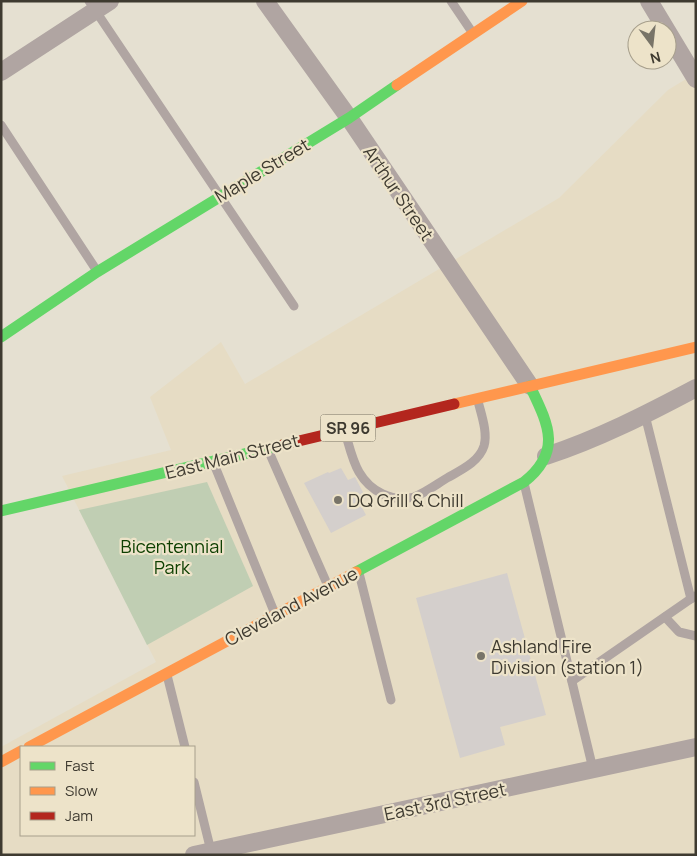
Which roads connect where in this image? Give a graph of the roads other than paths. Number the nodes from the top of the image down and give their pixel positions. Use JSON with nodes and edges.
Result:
{"nodes":[{"id":1,"x":265,"y":1,"type":"edge"},
{"id":2,"x":451,"y":1,"type":"edge"},
{"id":3,"x":522,"y":1,"type":"edge"},
{"id":4,"x":649,"y":1,"type":"edge"},
{"id":5,"x":98,"y":4,"type":"edge"},
{"id":6,"x":474,"y":34,"type":"junction"},
{"id":7,"x":1,"y":72,"type":"edge"},
{"id":8,"x":696,"y":79,"type":"edge"},
{"id":9,"x":349,"y":118,"type":"junction"},
{"id":10,"x":1,"y":125,"type":"edge"},
{"id":11,"x":220,"y":196,"type":"junction"},
{"id":12,"x":97,"y":272,"type":"junction"},
{"id":13,"x":294,"y":306,"type":"dead end"},
{"id":14,"x":1,"y":336,"type":"edge"},
{"id":15,"x":696,"y":347,"type":"edge"},
{"id":16,"x":530,"y":386,"type":"junction"},
{"id":17,"x":696,"y":388,"type":"edge"},
{"id":18,"x":478,"y":398,"type":"junction"},
{"id":19,"x":645,"y":415,"type":"junction"},
{"id":20,"x":344,"y":429,"type":"junction"},
{"id":21,"x":267,"y":447,"type":"junction"},
{"id":22,"x":546,"y":456,"type":"junction"},
{"id":23,"x":213,"y":460,"type":"junction"},
{"id":24,"x":524,"y":482,"type":"junction"},
{"id":25,"x":1,"y":511,"type":"edge"},
{"id":26,"x":358,"y":570,"type":"junction"},
{"id":27,"x":328,"y":586,"type":"junction"},
{"id":28,"x":693,"y":598,"type":"edge"},
{"id":29,"x":275,"y":615,"type":"junction"},
{"id":30,"x":665,"y":617,"type":"junction"},
{"id":31,"x":696,"y":636,"type":"edge"},
{"id":32,"x":166,"y":673,"type":"junction"},
{"id":33,"x":572,"y":681,"type":"junction"},
{"id":34,"x":391,"y":700,"type":"dead end"},
{"id":35,"x":31,"y":746,"type":"edge"},
{"id":36,"x":185,"y":746,"type":"edge"},
{"id":37,"x":696,"y":747,"type":"edge"},
{"id":38,"x":20,"y":752,"type":"edge"},
{"id":39,"x":1,"y":762,"type":"edge"},
{"id":40,"x":593,"y":769,"type":"junction"},
{"id":41,"x":195,"y":790,"type":"edge"},
{"id":42,"x":203,"y":853,"type":"edge"}],
"edges":[{"from":1,"to":9,"type":"street","name":"Arthur Street"},
{"from":2,"to":6,"type":"lane"},
{"from":3,"to":6,"type":"main road","name":"Maple Street"},
{"from":4,"to":8,"type":"street"},
{"from":5,"to":7,"type":"street"},
{"from":5,"to":11,"type":"lane"},
{"from":6,"to":9,"type":"main road","name":"Maple Street"},
{"from":9,"to":11,"type":"main road","name":"Maple Street"},
{"from":9,"to":16,"type":"street","name":"Arthur Street"},
{"from":10,"to":12,"type":"lane"},
{"from":11,"to":12,"type":"main road","name":"Maple Street"},
{"from":11,"to":13,"type":"lane"},
{"from":12,"to":14,"type":"main road","name":"Maple Street"},
{"from":15,"to":16,"type":"main road","name":"East Main Street","number":"SR 96"},
{"from":16,"to":18,"type":"main road","name":"East Main Street","number":"SR 96"},
{"from":16,"to":22,"type":"main road"},
{"from":17,"to":19,"type":"street"},
{"from":18,"to":20,"type":"main road","name":"East Main Street","number":"SR 96"},
{"from":18,"to":20,"type":"lane"},
{"from":19,"to":22,"type":"street"},
{"from":19,"to":28,"type":"lane"},
{"from":20,"to":21,"type":"main road","name":"East Main Street","number":"SR 96"},
{"from":21,"to":23,"type":"main road","name":"East Main Street","number":"SR 96"},
{"from":21,"to":27,"type":"lane"},
{"from":22,"to":24,"type":"main road","name":"Cleveland Avenue"},
{"from":23,"to":25,"type":"main road","name":"East Main Street","number":"SR 96"},
{"from":23,"to":29,"type":"lane"},
{"from":24,"to":26,"type":"main road","name":"Cleveland Avenue"},
{"from":24,"to":33,"type":"lane"},
{"from":26,"to":27,"type":"main road","name":"Cleveland Avenue"},
{"from":26,"to":34,"type":"lane"},
{"from":27,"to":29,"type":"main road","name":"Cleveland Avenue"},
{"from":28,"to":30,"type":"lane"},
{"from":29,"to":32,"type":"main road","name":"Cleveland Avenue"},
{"from":30,"to":31,"type":"lane"},
{"from":30,"to":33,"type":"lane"},
{"from":32,"to":35,"type":"main road","name":"Cleveland Avenue"},
{"from":32,"to":36,"type":"lane"},
{"from":33,"to":40,"type":"lane"},
{"from":37,"to":40,"type":"street","name":"East 3rd Street"},
{"from":38,"to":39,"type":"main road"},
{"from":40,"to":42,"type":"street","name":"East 3rd Street"},
{"from":41,"to":42,"type":"lane"}]}
